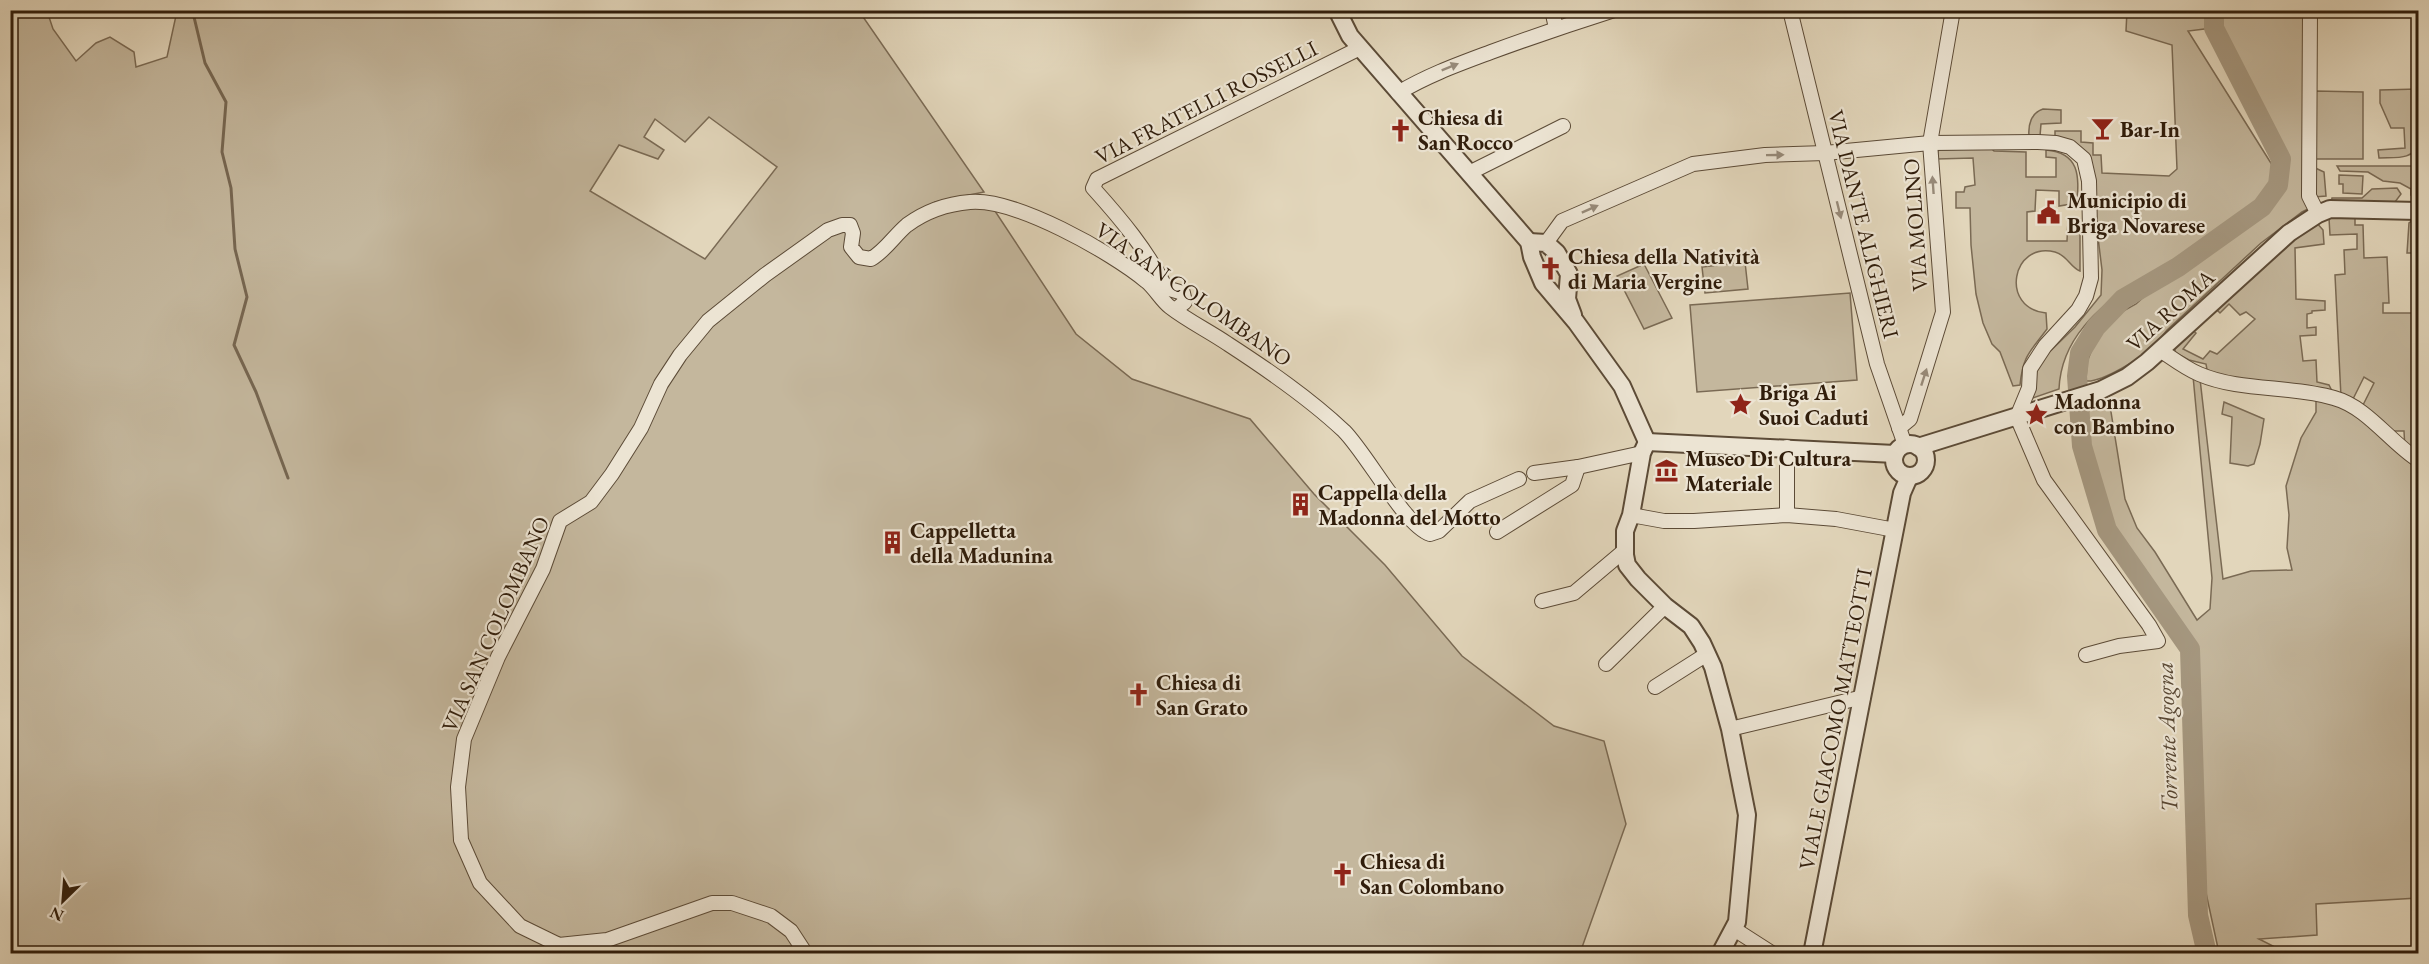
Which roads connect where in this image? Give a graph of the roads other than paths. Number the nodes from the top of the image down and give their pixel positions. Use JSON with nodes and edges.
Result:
{"nodes":[{"id":1,"x":1337,"y":10,"type":"edge"},
{"id":2,"x":1552,"y":10,"type":"edge"},
{"id":3,"x":1614,"y":10,"type":"edge"},
{"id":4,"x":1790,"y":10,"type":"edge"},
{"id":5,"x":1953,"y":10,"type":"edge"},
{"id":6,"x":2310,"y":10,"type":"edge"},
{"id":7,"x":1556,"y":28,"type":"junction"},
{"id":8,"x":1360,"y":48,"type":"junction"},
{"id":9,"x":1398,"y":93,"type":"junction"},
{"id":10,"x":1563,"y":126,"type":"dead end"},
{"id":11,"x":1930,"y":143,"type":"junction"},
{"id":12,"x":1825,"y":153,"type":"junction"},
{"id":13,"x":1469,"y":173,"type":"junction"},
{"id":14,"x":2418,"y":211,"type":"edge"},
{"id":15,"x":2318,"y":214,"type":"junction"},
{"id":16,"x":1537,"y":243,"type":"junction"},
{"id":17,"x":1175,"y":310,"type":"junction"},
{"id":18,"x":1576,"y":322,"type":"junction"},
{"id":19,"x":2160,"y":350,"type":"junction"},
{"id":20,"x":2017,"y":417,"type":"junction"},
{"id":21,"x":1899,"y":428,"type":"junction"},
{"id":22,"x":1645,"y":447,"type":"junction"},
{"id":23,"x":1787,"y":447,"type":"junction"},
{"id":24,"x":1911,"y":450,"type":"junction"},
{"id":25,"x":2418,"y":460,"type":"edge"},
{"id":26,"x":1578,"y":467,"type":"junction"},
{"id":27,"x":1534,"y":473,"type":"dead end"},
{"id":28,"x":1904,"y":474,"type":"junction"},
{"id":29,"x":1518,"y":479,"type":"dead end"},
{"id":30,"x":1631,"y":515,"type":"junction"},
{"id":31,"x":1787,"y":515,"type":"junction"},
{"id":32,"x":1895,"y":530,"type":"junction"},
{"id":33,"x":1497,"y":532,"type":"dead end"},
{"id":34,"x":1625,"y":550,"type":"junction"},
{"id":35,"x":1542,"y":601,"type":"dead end"},
{"id":36,"x":1665,"y":606,"type":"junction"},
{"id":37,"x":1707,"y":654,"type":"junction"},
{"id":38,"x":2086,"y":655,"type":"dead end"},
{"id":39,"x":1606,"y":664,"type":"dead end"},
{"id":40,"x":1655,"y":687,"type":"dead end"},
{"id":41,"x":1863,"y":697,"type":"junction"},
{"id":42,"x":1730,"y":729,"type":"junction"},
{"id":43,"x":1734,"y":929,"type":"junction"},
{"id":44,"x":806,"y":954,"type":"edge"},
{"id":45,"x":1720,"y":954,"type":"edge"},
{"id":46,"x":1773,"y":954,"type":"edge"},
{"id":47,"x":1812,"y":954,"type":"edge"}],
"edges":[{"from":1,"to":8,"type":"street"},
{"from":2,"to":7,"type":"street"},
{"from":3,"to":7,"type":"street"},
{"from":4,"to":12,"type":"street","name":"VIA DANTE ALIGHIERI"},
{"from":5,"to":11,"type":"street","name":"VIA MOLINO"},
{"from":6,"to":15,"type":"street"},
{"from":9,"to":7,"type":"street","one_way":true},
{"from":8,"to":9,"type":"street"},
{"from":8,"to":17,"type":"street","name":"VIA FRATELLI ROSSELLI"},
{"from":9,"to":13,"type":"street"},
{"from":10,"to":13,"type":"street"},
{"from":11,"to":12,"type":"street"},
{"from":11,"to":20,"type":"street"},
{"from":21,"to":11,"type":"street","name":"VIA MOLINO","one_way":true},
{"from":16,"to":12,"type":"street","one_way":true},
{"from":12,"to":21,"type":"street","name":"VIA DANTE ALIGHIERI","one_way":true},
{"from":13,"to":16,"type":"street"},
{"from":14,"to":15,"type":"street","name":"VIA ROMA"},
{"from":15,"to":19,"type":"street","name":"VIA ROMA"},
{"from":16,"to":18,"type":"street"},
{"from":16,"to":18,"type":"street"},
{"from":17,"to":29,"type":"street","name":"VIA SAN COLOMBANO"},
{"from":17,"to":44,"type":"street","name":"VIA SAN COLOMBANO"},
{"from":18,"to":22,"type":"street"},
{"from":19,"to":20,"type":"street","name":"VIA ROMA"},
{"from":19,"to":25,"type":"street"},
{"from":20,"to":24,"type":"street","name":"VIA ROMA"},
{"from":20,"to":38,"type":"street"},
{"from":21,"to":24,"type":"street","name":"VIA DANTE ALIGHIERI"},
{"from":22,"to":23,"type":"street","name":"VIA ROMA"},
{"from":22,"to":26,"type":"street"},
{"from":22,"to":30,"type":"street"},
{"from":23,"to":24,"type":"street","name":"VIA ROMA"},
{"from":23,"to":31,"type":"street"},
{"from":24,"to":28,"type":"street","name":"VIALE GIACOMO MATTEOTTI"},
{"from":24,"to":28,"type":"street"},
{"from":26,"to":27,"type":"street"},
{"from":26,"to":33,"type":"street"},
{"from":28,"to":32,"type":"street","name":"VIALE GIACOMO MATTEOTTI"},
{"from":30,"to":31,"type":"street"},
{"from":30,"to":34,"type":"street"},
{"from":31,"to":32,"type":"street"},
{"from":32,"to":41,"type":"street","name":"VIALE GIACOMO MATTEOTTI"},
{"from":34,"to":35,"type":"street"},
{"from":34,"to":36,"type":"street"},
{"from":36,"to":37,"type":"street"},
{"from":36,"to":39,"type":"street"},
{"from":37,"to":40,"type":"street"},
{"from":37,"to":42,"type":"street"},
{"from":41,"to":42,"type":"street"},
{"from":41,"to":47,"type":"street","name":"VIALE GIACOMO MATTEOTTI"},
{"from":42,"to":43,"type":"street"},
{"from":43,"to":45,"type":"street"},
{"from":43,"to":46,"type":"street"}]}
